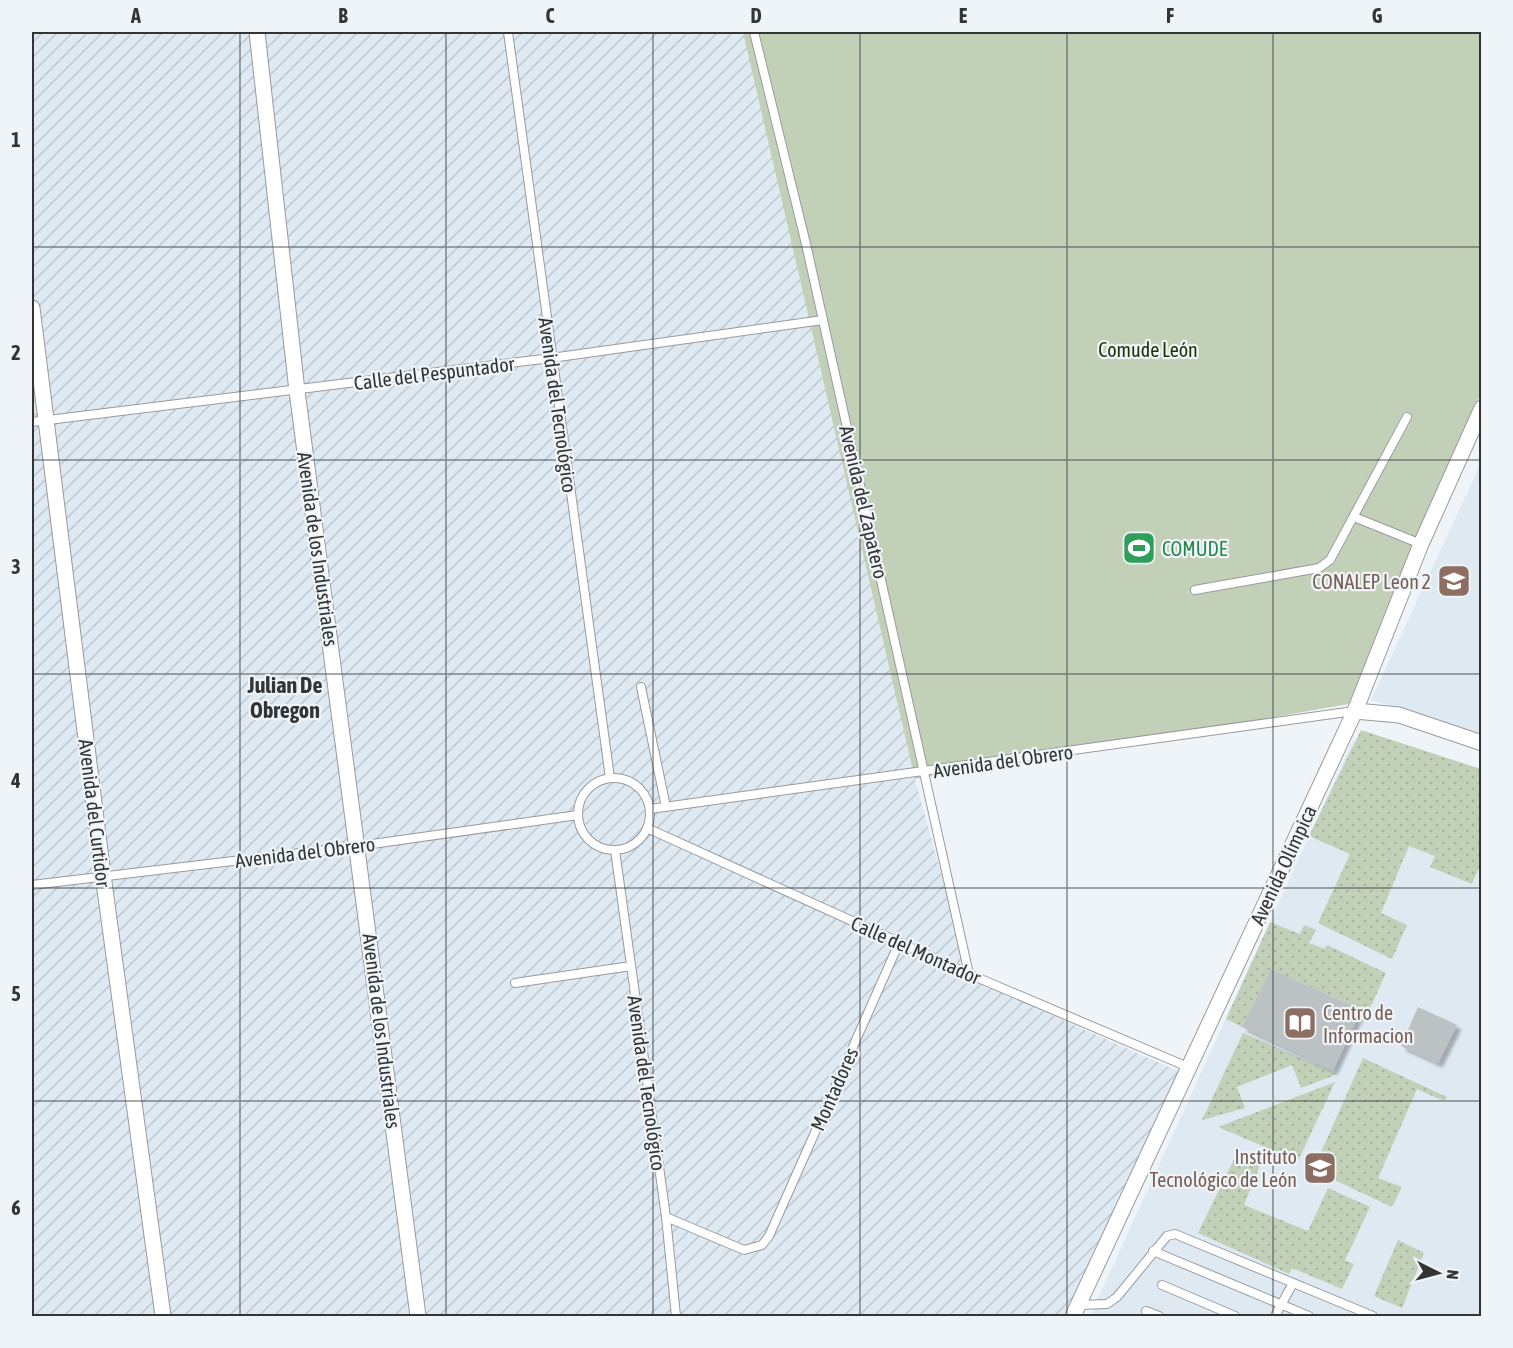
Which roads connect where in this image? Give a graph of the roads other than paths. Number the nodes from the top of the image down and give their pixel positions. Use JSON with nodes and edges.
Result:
{"nodes":[{"id":1,"x":257,"y":32,"type":"edge"},
{"id":2,"x":508,"y":32,"type":"edge"},
{"id":3,"x":754,"y":32,"type":"edge"},
{"id":4,"x":32,"y":308,"type":"edge"},
{"id":5,"x":823,"y":320,"type":"junction"},
{"id":6,"x":551,"y":358,"type":"junction"},
{"id":7,"x":297,"y":391,"type":"junction"},
{"id":8,"x":1482,"y":408,"type":"edge"},
{"id":9,"x":1407,"y":417,"type":"dead end"},
{"id":10,"x":38,"y":422,"type":"edge"},
{"id":11,"x":1354,"y":517,"type":"junction"},
{"id":12,"x":1421,"y":544,"type":"junction"},
{"id":13,"x":1195,"y":590,"type":"dead end"},
{"id":14,"x":641,"y":687,"type":"dead end"},
{"id":15,"x":1355,"y":711,"type":"junction"},
{"id":16,"x":1482,"y":743,"type":"edge"},
{"id":17,"x":924,"y":772,"type":"junction"},
{"id":18,"x":610,"y":778,"type":"junction"},
{"id":19,"x":666,"y":807,"type":"junction"},
{"id":20,"x":650,"y":809,"type":"junction"},
{"id":21,"x":578,"y":815,"type":"junction"},
{"id":22,"x":647,"y":828,"type":"junction"},
{"id":23,"x":358,"y":846,"type":"junction"},
{"id":24,"x":615,"y":850,"type":"junction"},
{"id":25,"x":103,"y":875,"type":"junction"},
{"id":26,"x":32,"y":885,"type":"edge"},
{"id":27,"x":899,"y":943,"type":"junction"},
{"id":28,"x":631,"y":966,"type":"junction"},
{"id":29,"x":969,"y":974,"type":"junction"},
{"id":30,"x":515,"y":983,"type":"dead end"},
{"id":31,"x":1188,"y":1067,"type":"junction"},
{"id":32,"x":666,"y":1216,"type":"junction"},
{"id":33,"x":1153,"y":1251,"type":"junction"},
{"id":34,"x":1162,"y":1285,"type":"dead end"},
{"id":35,"x":1292,"y":1285,"type":"junction"},
{"id":36,"x":1282,"y":1304,"type":"junction"},
{"id":37,"x":1076,"y":1311,"type":"edge"},
{"id":38,"x":1146,"y":1311,"type":"dead end"},
{"id":39,"x":163,"y":1317,"type":"edge"},
{"id":40,"x":418,"y":1317,"type":"edge"},
{"id":41,"x":676,"y":1317,"type":"edge"},
{"id":42,"x":1159,"y":1317,"type":"edge"},
{"id":43,"x":1235,"y":1317,"type":"edge"},
{"id":44,"x":1275,"y":1317,"type":"edge"},
{"id":45,"x":1310,"y":1317,"type":"edge"},
{"id":46,"x":1373,"y":1317,"type":"edge"}],
"edges":[{"from":1,"to":7,"type":"street","name":"Avenida de los Industriales"},
{"from":2,"to":6,"type":"lane","name":"Avenida del Tecnológico"},
{"from":3,"to":5,"type":"lane","name":"Avenida del Zapatero"},
{"from":4,"to":10,"type":"street","name":"Avenida del Curtidor"},
{"from":5,"to":6,"type":"lane","name":"Calle del Pespuntador"},
{"from":5,"to":17,"type":"lane","name":"Avenida del Zapatero"},
{"from":6,"to":7,"type":"lane","name":"Calle del Pespuntador"},
{"from":6,"to":18,"type":"lane","name":"Avenida del Tecnológico"},
{"from":7,"to":10,"type":"lane","name":"Calle del Pespuntador"},
{"from":7,"to":23,"type":"street","name":"Avenida de los Industriales"},
{"from":8,"to":12,"type":"street","name":"Avenida Olímpica"},
{"from":9,"to":11,"type":"lane"},
{"from":10,"to":25,"type":"street","name":"Avenida del Curtidor"},
{"from":11,"to":12,"type":"lane"},
{"from":11,"to":13,"type":"lane"},
{"from":12,"to":15,"type":"street","name":"Avenida Olímpica"},
{"from":14,"to":19,"type":"lane"},
{"from":15,"to":16,"type":"street"},
{"from":15,"to":17,"type":"lane","name":"Avenida del Obrero"},
{"from":15,"to":31,"type":"street","name":"Avenida Olímpica"},
{"from":17,"to":19,"type":"lane","name":"Avenida del Obrero"},
{"from":17,"to":29,"type":"lane","name":"Avenida del Zapatero"},
{"from":18,"to":20,"type":"lane"},
{"from":18,"to":21,"type":"lane"},
{"from":19,"to":20,"type":"lane","name":"Avenida del Obrero"},
{"from":20,"to":22,"type":"lane"},
{"from":21,"to":23,"type":"lane","name":"Avenida del Obrero"},
{"from":21,"to":24,"type":"lane"},
{"from":22,"to":24,"type":"lane"},
{"from":22,"to":27,"type":"lane","name":"Calle del Montador"},
{"from":23,"to":25,"type":"lane","name":"Avenida del Obrero"},
{"from":23,"to":40,"type":"street","name":"Avenida de los Industriales"},
{"from":24,"to":28,"type":"lane","name":"Avenida del Tecnológico"},
{"from":25,"to":26,"type":"lane","name":"Avenida del Obrero"},
{"from":25,"to":39,"type":"street","name":"Avenida del Curtidor"},
{"from":27,"to":29,"type":"lane","name":"Calle del Montador"},
{"from":27,"to":32,"type":"lane","name":"Montadores"},
{"from":28,"to":30,"type":"lane"},
{"from":28,"to":32,"type":"lane","name":"Avenida del Tecnológico"},
{"from":29,"to":31,"type":"lane","name":"Calle del Montador"},
{"from":31,"to":37,"type":"street","name":"Avenida Olímpica"},
{"from":32,"to":41,"type":"lane","name":"Avenida del Tecnológico"},
{"from":33,"to":35,"type":"lane"},
{"from":33,"to":36,"type":"lane"},
{"from":33,"to":37,"type":"lane"},
{"from":34,"to":43,"type":"lane"},
{"from":35,"to":36,"type":"lane"},
{"from":35,"to":46,"type":"lane"},
{"from":36,"to":44,"type":"lane"},
{"from":36,"to":45,"type":"lane"},
{"from":38,"to":42,"type":"lane"}]}
